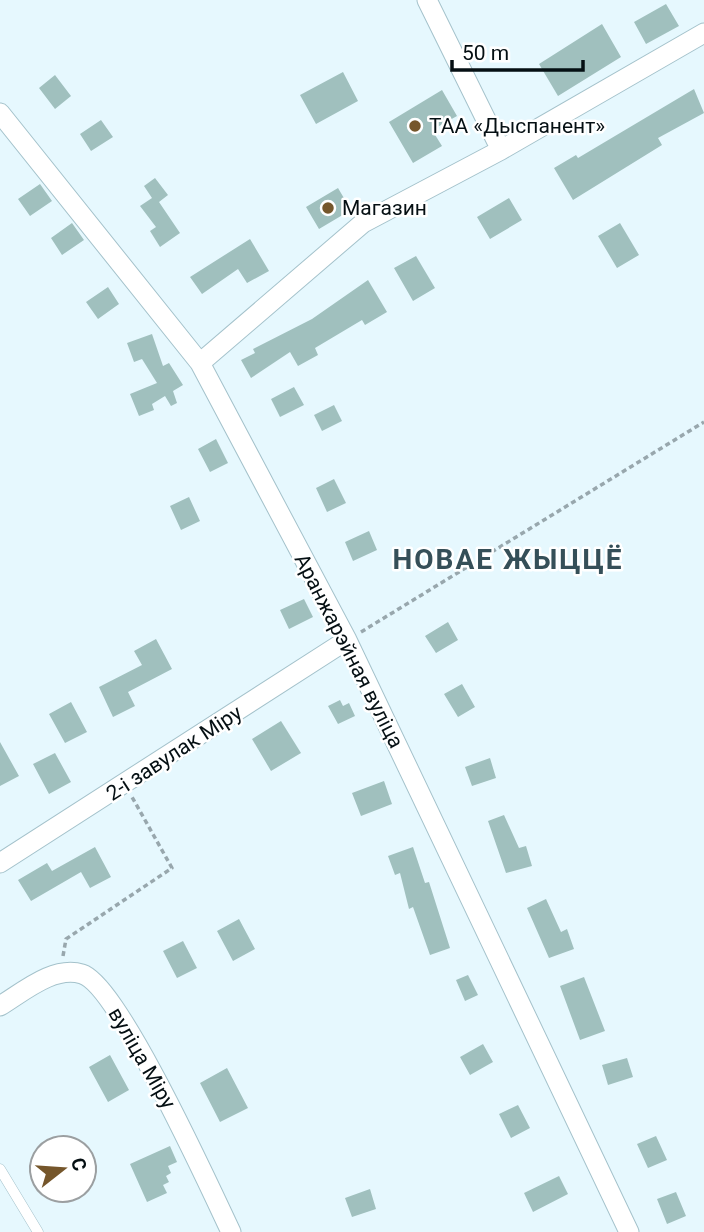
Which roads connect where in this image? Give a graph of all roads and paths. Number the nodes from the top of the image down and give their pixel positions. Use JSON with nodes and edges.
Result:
{"nodes":[{"id":1,"x":426,"y":0,"type":"edge"},
{"id":2,"x":704,"y":33,"type":"edge"},
{"id":3,"x":0,"y":113,"type":"edge"},
{"id":4,"x":501,"y":150,"type":"junction"},
{"id":5,"x":200,"y":363,"type":"junction"},
{"id":6,"x":704,"y":422,"type":"edge"},
{"id":7,"x":347,"y":640,"type":"junction"},
{"id":8,"x":125,"y":785,"type":"junction"},
{"id":9,"x":0,"y":863,"type":"edge"},
{"id":10,"x":61,"y":972,"type":"junction"},
{"id":11,"x":0,"y":1006,"type":"edge"},
{"id":12,"x":0,"y":1169,"type":"edge"},
{"id":13,"x":38,"y":1232,"type":"edge"},
{"id":14,"x":231,"y":1232,"type":"edge"},
{"id":15,"x":629,"y":1232,"type":"edge"}],
"edges":[{"from":1,"to":4,"type":"street"},
{"from":2,"to":4,"type":"street"},
{"from":3,"to":5,"type":"street","name":"Аранжарэйная вуліца"},
{"from":4,"to":5,"type":"street"},
{"from":5,"to":7,"type":"street","name":"Аранжарэйная вуліца"},
{"from":6,"to":7,"type":"path"},
{"from":7,"to":8,"type":"street","name":"2-і завулак Міру"},
{"from":7,"to":15,"type":"street","name":"Аранжарэйная вуліца"},
{"from":8,"to":9,"type":"street","name":"2-і завулак Міру"},
{"from":8,"to":10,"type":"path"},
{"from":10,"to":11,"type":"street"},
{"from":10,"to":14,"type":"street","name":"вуліца Міру"},
{"from":12,"to":13,"type":"lane"}]}
